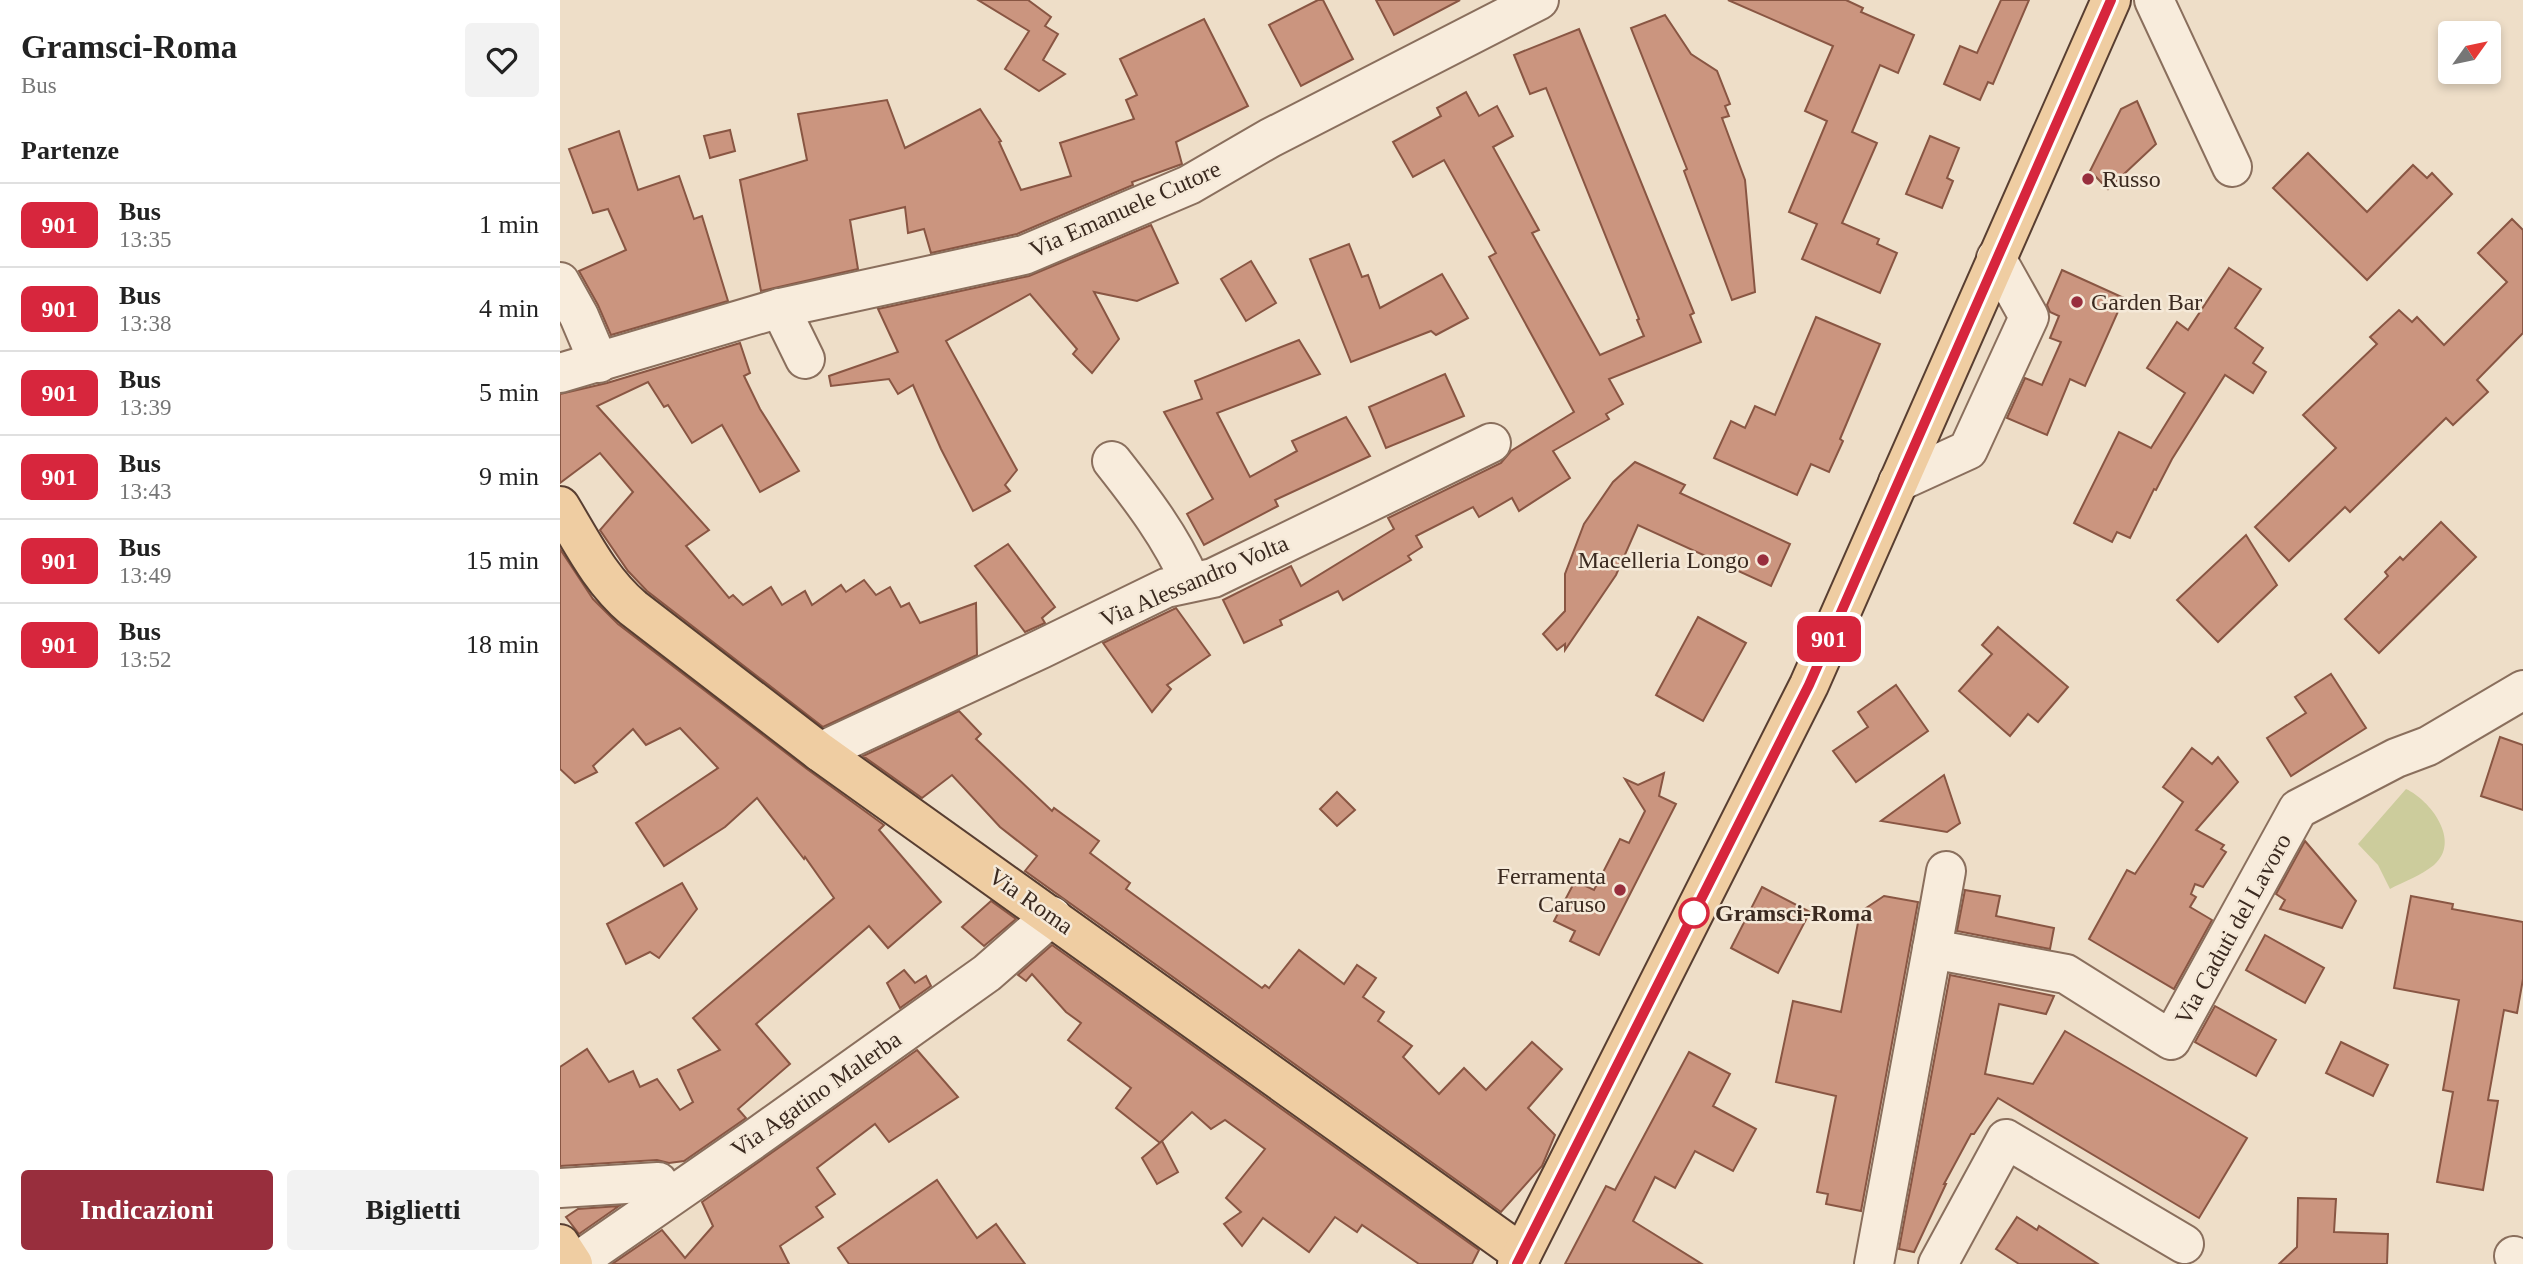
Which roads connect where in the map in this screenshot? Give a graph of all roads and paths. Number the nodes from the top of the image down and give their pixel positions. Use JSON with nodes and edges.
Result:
{"nodes":[{"id":1,"x":1539,"y":0,"type":"edge"},
{"id":2,"x":2111,"y":0,"type":"edge"},
{"id":3,"x":2154,"y":0,"type":"edge"},
{"id":4,"x":2232,"y":167,"type":"dead end"},
{"id":5,"x":1996,"y":258,"type":"junction"},
{"id":6,"x":560,"y":282,"type":"edge"},
{"id":7,"x":779,"y":308,"type":"junction"},
{"id":8,"x":805,"y":359,"type":"dead end"},
{"id":9,"x":599,"y":363,"type":"junction"},
{"id":10,"x":560,"y":373,"type":"edge"},
{"id":11,"x":1491,"y":443,"type":"dead end"},
{"id":12,"x":1112,"y":461,"type":"dead end"},
{"id":13,"x":1898,"y":482,"type":"junction"},
{"id":14,"x":560,"y":506,"type":"edge"},
{"id":15,"x":1190,"y":581,"type":"junction"},
{"id":16,"x":2523,"y":690,"type":"edge"},
{"id":17,"x":820,"y":752,"type":"junction"},
{"id":18,"x":1946,"y":871,"type":"dead end"},
{"id":19,"x":1052,"y":916,"type":"junction"},
{"id":20,"x":1932,"y":949,"type":"junction"},
{"id":21,"x":560,"y":1188,"type":"edge"},
{"id":22,"x":668,"y":1198,"type":"junction"},
{"id":23,"x":560,"y":1244,"type":"edge"},
{"id":24,"x":2184,"y":1244,"type":"dead end"},
{"id":25,"x":1525,"y":1261,"type":"edge"},
{"id":26,"x":573,"y":1264,"type":"edge"},
{"id":27,"x":1874,"y":1264,"type":"edge"},
{"id":28,"x":1938,"y":1264,"type":"edge"}],
"edges":[{"from":1,"to":7,"type":"street","name":"Via Emanuele Cutore"},
{"from":2,"to":5,"type":"main road"},
{"from":3,"to":4,"type":"street"},
{"from":5,"to":13,"type":"main road"},
{"from":5,"to":13,"type":"street"},
{"from":6,"to":9,"type":"street"},
{"from":7,"to":8,"type":"street"},
{"from":7,"to":9,"type":"street","name":"Via Emanuele Cutore"},
{"from":9,"to":10,"type":"street","name":"Via Emanuele Cutore"},
{"from":11,"to":15,"type":"street","name":"Via Alessandro Volta"},
{"from":12,"to":15,"type":"street"},
{"from":13,"to":25,"type":"main road"},
{"from":14,"to":17,"type":"main road","name":"Via Roma"},
{"from":15,"to":17,"type":"street","name":"Via Alessandro Volta"},
{"from":16,"to":20,"type":"street","name":"Via Caduti del Lavoro"},
{"from":17,"to":19,"type":"main road","name":"Via Roma"},
{"from":18,"to":20,"type":"street"},
{"from":19,"to":22,"type":"street","name":"Via Agatino Malerba"},
{"from":19,"to":25,"type":"main road","name":"Via Roma"},
{"from":20,"to":27,"type":"street"},
{"from":21,"to":22,"type":"street"},
{"from":22,"to":26,"type":"street","name":"Via Agatino Malerba"},
{"from":23,"to":26,"type":"main road"},
{"from":24,"to":28,"type":"street"}]}
